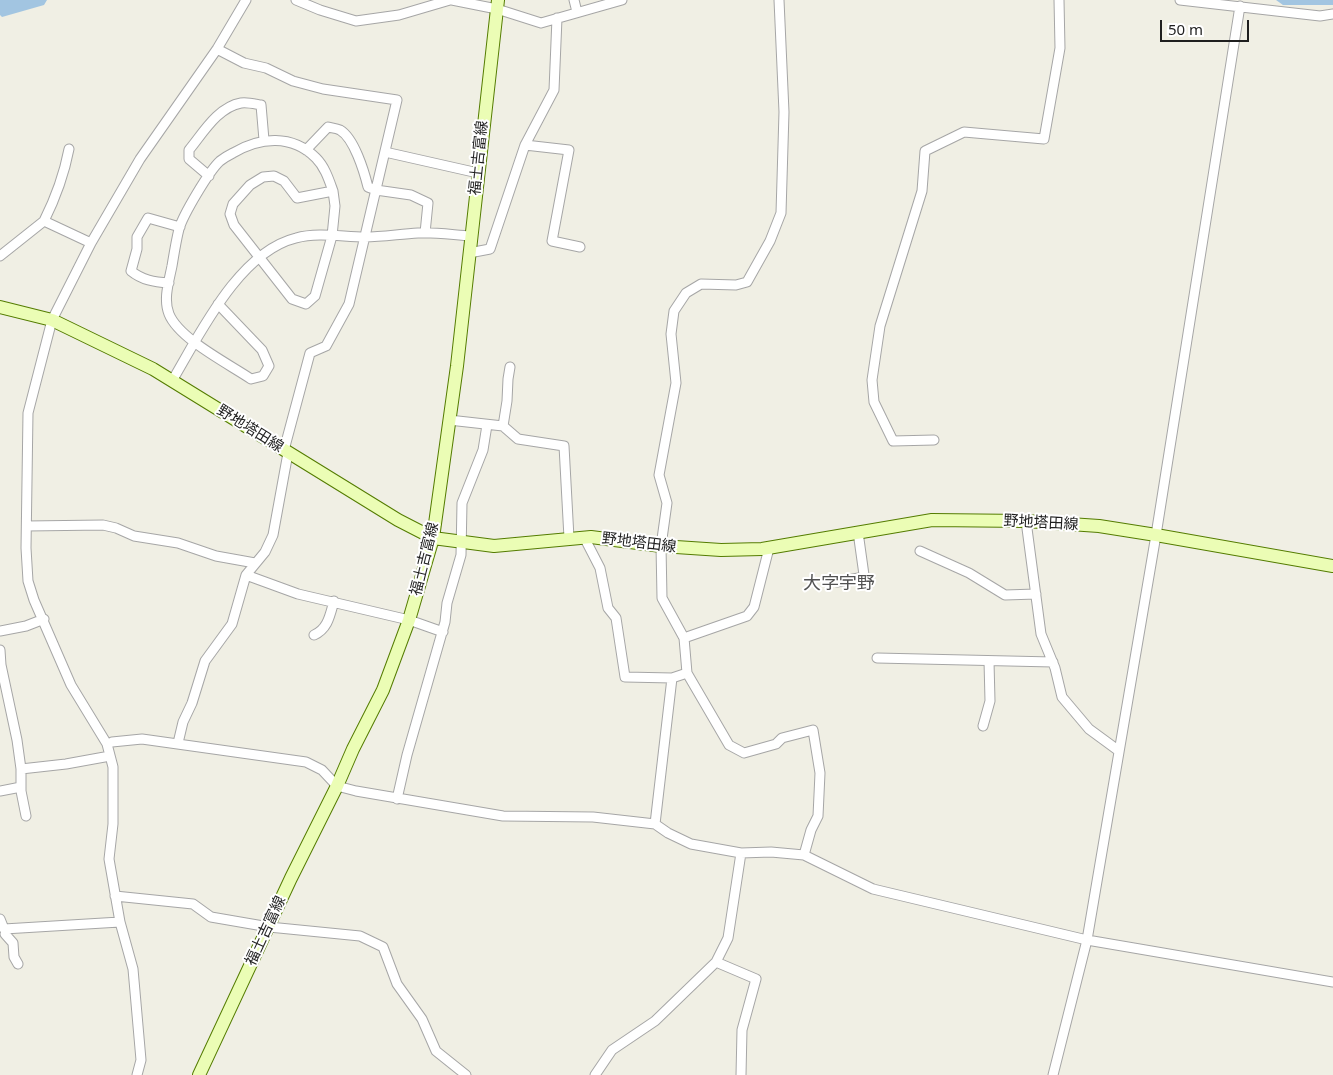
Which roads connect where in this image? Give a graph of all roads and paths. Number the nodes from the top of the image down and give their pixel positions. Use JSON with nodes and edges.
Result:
{"nodes":[{"id":1,"x":246,"y":0,"type":"edge"},
{"id":2,"x":296,"y":0,"type":"edge"},
{"id":3,"x":451,"y":0,"type":"edge"},
{"id":4,"x":574,"y":0,"type":"edge"},
{"id":5,"x":622,"y":0,"type":"edge"},
{"id":6,"x":779,"y":0,"type":"edge"},
{"id":7,"x":1059,"y":0,"type":"edge"},
{"id":8,"x":1180,"y":0,"type":"edge"},
{"id":9,"x":497,"y":4,"type":"edge"},
{"id":10,"x":1240,"y":6,"type":"junction"},
{"id":11,"x":577,"y":12,"type":"junction"},
{"id":12,"x":1333,"y":14,"type":"edge"},
{"id":13,"x":557,"y":18,"type":"junction"},
{"id":14,"x":218,"y":49,"type":"junction"},
{"id":15,"x":264,"y":140,"type":"junction"},
{"id":16,"x":525,"y":145,"type":"junction"},
{"id":17,"x":69,"y":149,"type":"dead end"},
{"id":18,"x":306,"y":150,"type":"junction"},
{"id":19,"x":385,"y":152,"type":"junction"},
{"id":20,"x":478,"y":172,"type":"junction"},
{"id":21,"x":209,"y":176,"type":"junction"},
{"id":22,"x":376,"y":190,"type":"junction"},
{"id":23,"x":333,"y":191,"type":"junction"},
{"id":24,"x":44,"y":221,"type":"junction"},
{"id":25,"x":180,"y":227,"type":"junction"},
{"id":26,"x":425,"y":233,"type":"junction"},
{"id":27,"x":332,"y":236,"type":"junction"},
{"id":28,"x":471,"y":236,"type":"junction"},
{"id":29,"x":366,"y":237,"type":"junction"},
{"id":30,"x":91,"y":243,"type":"junction"},
{"id":31,"x":580,"y":247,"type":"dead end"},
{"id":32,"x":469,"y":253,"type":"junction"},
{"id":33,"x":0,"y":256,"type":"edge"},
{"id":34,"x":259,"y":257,"type":"junction"},
{"id":35,"x":169,"y":283,"type":"junction"},
{"id":36,"x":218,"y":304,"type":"junction"},
{"id":37,"x":0,"y":307,"type":"edge"},
{"id":38,"x":52,"y":320,"type":"junction"},
{"id":39,"x":195,"y":342,"type":"junction"},
{"id":40,"x":510,"y":367,"type":"dead end"},
{"id":41,"x":172,"y":381,"type":"junction"},
{"id":42,"x":449,"y":420,"type":"junction"},
{"id":43,"x":487,"y":425,"type":"junction"},
{"id":44,"x":503,"y":426,"type":"junction"},
{"id":45,"x":934,"y":440,"type":"dead end"},
{"id":46,"x":286,"y":452,"type":"junction"},
{"id":47,"x":1026,"y":521,"type":"junction"},
{"id":48,"x":27,"y":526,"type":"junction"},
{"id":49,"x":858,"y":532,"type":"junction"},
{"id":50,"x":1156,"y":535,"type":"junction"},
{"id":51,"x":584,"y":537,"type":"junction"},
{"id":52,"x":433,"y":538,"type":"junction"},
{"id":53,"x":569,"y":538,"type":"junction"},
{"id":54,"x":461,"y":543,"type":"junction"},
{"id":55,"x":661,"y":546,"type":"junction"},
{"id":56,"x":769,"y":548,"type":"junction"},
{"id":57,"x":920,"y":551,"type":"dead end"},
{"id":58,"x":255,"y":563,"type":"junction"},
{"id":59,"x":1333,"y":566,"type":"edge"},
{"id":60,"x":246,"y":575,"type":"junction"},
{"id":61,"x":837,"y":582,"type":"dead end"},
{"id":62,"x":1036,"y":594,"type":"junction"},
{"id":63,"x":334,"y":601,"type":"junction"},
{"id":64,"x":44,"y":619,"type":"junction"},
{"id":65,"x":409,"y":620,"type":"junction"},
{"id":66,"x":0,"y":631,"type":"edge"},
{"id":67,"x":442,"y":632,"type":"junction"},
{"id":68,"x":314,"y":635,"type":"dead end"},
{"id":69,"x":684,"y":638,"type":"junction"},
{"id":70,"x":0,"y":650,"type":"edge"},
{"id":71,"x":876,"y":658,"type":"dead end"},
{"id":72,"x":989,"y":661,"type":"junction"},
{"id":73,"x":1053,"y":662,"type":"junction"},
{"id":74,"x":687,"y":673,"type":"junction"},
{"id":75,"x":672,"y":678,"type":"junction"},
{"id":76,"x":983,"y":726,"type":"dead end"},
{"id":77,"x":112,"y":742,"type":"dead end"},
{"id":78,"x":178,"y":743,"type":"junction"},
{"id":79,"x":1119,"y":751,"type":"junction"},
{"id":80,"x":110,"y":756,"type":"junction"},
{"id":81,"x":21,"y":769,"type":"junction"},
{"id":82,"x":337,"y":786,"type":"junction"},
{"id":83,"x":21,"y":787,"type":"junction"},
{"id":84,"x":0,"y":791,"type":"edge"},
{"id":85,"x":397,"y":799,"type":"junction"},
{"id":86,"x":26,"y":816,"type":"dead end"},
{"id":87,"x":655,"y":824,"type":"junction"},
{"id":88,"x":741,"y":853,"type":"junction"},
{"id":89,"x":804,"y":855,"type":"junction"},
{"id":90,"x":115,"y":896,"type":"junction"},
{"id":91,"x":0,"y":919,"type":"edge"},
{"id":92,"x":120,"y":922,"type":"junction"},
{"id":93,"x":269,"y":927,"type":"junction"},
{"id":94,"x":3,"y":932,"type":"edge"},
{"id":95,"x":1087,"y":940,"type":"junction"},
{"id":96,"x":716,"y":962,"type":"junction"},
{"id":97,"x":18,"y":964,"type":"dead end"},
{"id":98,"x":1333,"y":982,"type":"edge"},
{"id":99,"x":137,"y":1075,"type":"edge"},
{"id":100,"x":199,"y":1075,"type":"edge"},
{"id":101,"x":466,"y":1075,"type":"edge"},
{"id":102,"x":595,"y":1075,"type":"edge"},
{"id":103,"x":741,"y":1075,"type":"edge"},
{"id":104,"x":1053,"y":1075,"type":"edge"}],
"edges":[{"from":1,"to":14,"type":"street"},
{"from":2,"to":3,"type":"street"},
{"from":3,"to":9,"type":"street"},
{"from":4,"to":11,"type":"street"},
{"from":5,"to":11,"type":"street"},
{"from":6,"to":55,"type":"street"},
{"from":7,"to":45,"type":"street"},
{"from":8,"to":10,"type":"street"},
{"from":9,"to":13,"type":"street"},
{"from":9,"to":20,"type":"main road","name":"福土吉富線"},
{"from":10,"to":12,"type":"street"},
{"from":10,"to":50,"type":"street"},
{"from":11,"to":13,"type":"street"},
{"from":13,"to":16,"type":"street"},
{"from":14,"to":19,"type":"street"},
{"from":14,"to":30,"type":"street"},
{"from":15,"to":18,"type":"street"},
{"from":15,"to":21,"type":"street"},
{"from":15,"to":21,"type":"street"},
{"from":16,"to":31,"type":"street"},
{"from":16,"to":32,"type":"street"},
{"from":17,"to":24,"type":"street"},
{"from":18,"to":22,"type":"street"},
{"from":18,"to":23,"type":"street"},
{"from":19,"to":20,"type":"street"},
{"from":19,"to":22,"type":"street"},
{"from":20,"to":28,"type":"main road","name":"福土吉富線"},
{"from":21,"to":25,"type":"street"},
{"from":22,"to":26,"type":"street"},
{"from":22,"to":29,"type":"street"},
{"from":23,"to":27,"type":"street"},
{"from":23,"to":34,"type":"street"},
{"from":24,"to":30,"type":"street"},
{"from":24,"to":33,"type":"street"},
{"from":25,"to":35,"type":"street"},
{"from":25,"to":35,"type":"street"},
{"from":26,"to":28,"type":"street"},
{"from":26,"to":29,"type":"street"},
{"from":27,"to":29,"type":"street"},
{"from":27,"to":34,"type":"street"},
{"from":27,"to":34,"type":"street"},
{"from":28,"to":32,"type":"main road","name":"福土吉富線"},
{"from":29,"to":46,"type":"street"},
{"from":30,"to":38,"type":"street"},
{"from":32,"to":42,"type":"main road","name":"福土吉富線"},
{"from":34,"to":36,"type":"street"},
{"from":35,"to":39,"type":"street"},
{"from":36,"to":39,"type":"street"},
{"from":36,"to":39,"type":"street"},
{"from":37,"to":38,"type":"main road","name":"野地塔田線"},
{"from":38,"to":41,"type":"main road","name":"野地塔田線"},
{"from":38,"to":48,"type":"street"},
{"from":39,"to":41,"type":"street"},
{"from":40,"to":44,"type":"street"},
{"from":41,"to":46,"type":"main road","name":"野地塔田線"},
{"from":42,"to":43,"type":"street"},
{"from":42,"to":52,"type":"main road","name":"福土吉富線"},
{"from":43,"to":44,"type":"street"},
{"from":43,"to":54,"type":"street"},
{"from":44,"to":53,"type":"street"},
{"from":46,"to":52,"type":"main road","name":"野地塔田線"},
{"from":46,"to":58,"type":"street"},
{"from":47,"to":49,"type":"main road","name":"野地塔田線"},
{"from":47,"to":50,"type":"main road","name":"野地塔田線"},
{"from":47,"to":62,"type":"street"},
{"from":48,"to":58,"type":"street"},
{"from":48,"to":64,"type":"street"},
{"from":49,"to":56,"type":"main road","name":"野地塔田線"},
{"from":49,"to":61,"type":"street"},
{"from":50,"to":59,"type":"main road","name":"野地塔田線"},
{"from":50,"to":79,"type":"street"},
{"from":51,"to":53,"type":"main road","name":"野地塔田線"},
{"from":51,"to":55,"type":"main road","name":"野地塔田線"},
{"from":51,"to":75,"type":"street"},
{"from":52,"to":54,"type":"main road","name":"野地塔田線"},
{"from":52,"to":65,"type":"main road","name":"福土吉富線"},
{"from":53,"to":54,"type":"main road","name":"野地塔田線"},
{"from":54,"to":67,"type":"street"},
{"from":55,"to":56,"type":"main road","name":"野地塔田線"},
{"from":55,"to":69,"type":"street"},
{"from":56,"to":69,"type":"street"},
{"from":57,"to":62,"type":"street"},
{"from":58,"to":60,"type":"street"},
{"from":60,"to":63,"type":"street"},
{"from":60,"to":78,"type":"street"},
{"from":62,"to":73,"type":"street"},
{"from":63,"to":65,"type":"street"},
{"from":63,"to":68,"type":"street"},
{"from":64,"to":66,"type":"street"},
{"from":64,"to":80,"type":"street"},
{"from":65,"to":67,"type":"street"},
{"from":65,"to":82,"type":"main road","name":"福土吉富線"},
{"from":67,"to":85,"type":"street"},
{"from":69,"to":74,"type":"street"},
{"from":70,"to":81,"type":"street"},
{"from":71,"to":72,"type":"street"},
{"from":72,"to":73,"type":"street"},
{"from":72,"to":76,"type":"street"},
{"from":73,"to":79,"type":"street"},
{"from":74,"to":75,"type":"street"},
{"from":74,"to":89,"type":"street"},
{"from":75,"to":87,"type":"street"},
{"from":77,"to":78,"type":"street"},
{"from":78,"to":82,"type":"street"},
{"from":79,"to":95,"type":"street"},
{"from":80,"to":81,"type":"street"},
{"from":80,"to":90,"type":"street"},
{"from":81,"to":83,"type":"street"},
{"from":82,"to":85,"type":"street"},
{"from":82,"to":93,"type":"main road","name":"福土吉富線"},
{"from":83,"to":84,"type":"street"},
{"from":83,"to":86,"type":"street"},
{"from":85,"to":87,"type":"street"},
{"from":87,"to":88,"type":"street"},
{"from":88,"to":89,"type":"street"},
{"from":88,"to":96,"type":"street"},
{"from":89,"to":95,"type":"street"},
{"from":90,"to":92,"type":"street"},
{"from":90,"to":93,"type":"street"},
{"from":91,"to":94,"type":"street"},
{"from":92,"to":94,"type":"street"},
{"from":92,"to":99,"type":"street"},
{"from":93,"to":100,"type":"main road","name":"福土吉富線"},
{"from":93,"to":101,"type":"street"},
{"from":94,"to":97,"type":"street"},
{"from":95,"to":98,"type":"street"},
{"from":95,"to":104,"type":"street"},
{"from":96,"to":102,"type":"street"},
{"from":96,"to":103,"type":"street"}]}
